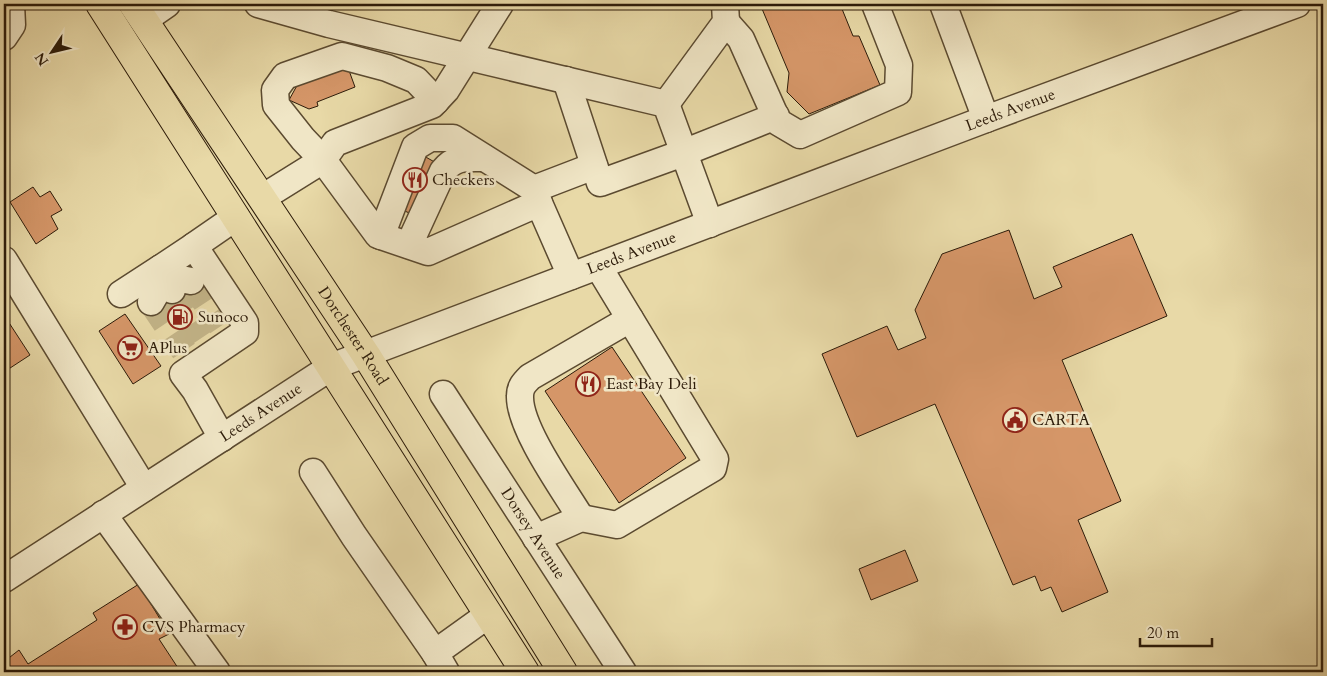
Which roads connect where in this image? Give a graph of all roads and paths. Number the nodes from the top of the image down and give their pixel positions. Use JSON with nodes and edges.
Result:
{"nodes":[{"id":1,"x":11,"y":4,"type":"edge"},
{"id":2,"x":100,"y":4,"type":"edge"},
{"id":3,"x":167,"y":4,"type":"edge"},
{"id":4,"x":261,"y":4,"type":"edge"},
{"id":5,"x":500,"y":4,"type":"edge"},
{"id":6,"x":875,"y":4,"type":"edge"},
{"id":7,"x":943,"y":4,"type":"edge"},
{"id":8,"x":1297,"y":4,"type":"edge"},
{"id":9,"x":138,"y":12,"type":"edge"},
{"id":10,"x":1252,"y":12,"type":"edge"},
{"id":11,"x":725,"y":13,"type":"edge"},
{"id":12,"x":4,"y":37,"type":"edge"},
{"id":13,"x":466,"y":57,"type":"junction"},
{"id":14,"x":566,"y":80,"type":"junction"},
{"id":15,"x":436,"y":101,"type":"junction"},
{"id":16,"x":666,"y":104,"type":"junction"},
{"id":17,"x":776,"y":116,"type":"junction"},
{"id":18,"x":986,"y":119,"type":"junction"},
{"id":19,"x":683,"y":153,"type":"junction"},
{"id":20,"x":484,"y":158,"type":"junction"},
{"id":21,"x":323,"y":160,"type":"junction"},
{"id":22,"x":594,"y":166,"type":"junction"},
{"id":23,"x":537,"y":196,"type":"junction"},
{"id":24,"x":262,"y":198,"type":"junction"},
{"id":25,"x":236,"y":217,"type":"junction"},
{"id":26,"x":710,"y":224,"type":"junction"},
{"id":27,"x":381,"y":236,"type":"junction"},
{"id":28,"x":409,"y":245,"type":"junction"},
{"id":29,"x":194,"y":246,"type":"junction"},
{"id":30,"x":4,"y":260,"type":"edge"},
{"id":31,"x":598,"y":266,"type":"junction"},
{"id":32,"x":571,"y":276,"type":"junction"},
{"id":33,"x":121,"y":294,"type":"dead end"},
{"id":34,"x":630,"y":319,"type":"junction"},
{"id":35,"x":366,"y":355,"type":"junction"},
{"id":36,"x":331,"y":367,"type":"junction"},
{"id":37,"x":443,"y":394,"type":"dead end"},
{"id":38,"x":222,"y":438,"type":"junction"},
{"id":39,"x":313,"y":472,"type":"dead end"},
{"id":40,"x":144,"y":488,"type":"junction"},
{"id":41,"x":103,"y":514,"type":"junction"},
{"id":42,"x":581,"y":518,"type":"junction"},
{"id":43,"x":536,"y":538,"type":"junction"},
{"id":44,"x":4,"y":579,"type":"edge"},
{"id":45,"x":488,"y":616,"type":"junction"},
{"id":46,"x":440,"y":663,"type":"edge"},
{"id":47,"x":217,"y":672,"type":"edge"},
{"id":48,"x":525,"y":672,"type":"edge"},
{"id":49,"x":563,"y":672,"type":"edge"},
{"id":50,"x":623,"y":672,"type":"edge"}],
"edges":[{"from":1,"to":12,"type":"street"},
{"from":2,"to":25,"type":"main road"},
{"from":3,"to":9,"type":"street"},
{"from":4,"to":13,"type":"street"},
{"from":5,"to":13,"type":"street"},
{"from":6,"to":17,"type":"street"},
{"from":7,"to":18,"type":"street"},
{"from":8,"to":10,"type":"street","name":"Leeds Avenue"},
{"from":9,"to":24,"type":"main road","name":"Dorchester Road"},
{"from":10,"to":18,"type":"street","name":"Leeds Avenue"},
{"from":11,"to":16,"type":"street"},
{"from":11,"to":17,"type":"street"},
{"from":13,"to":14,"type":"street"},
{"from":13,"to":15,"type":"street"},
{"from":14,"to":16,"type":"street"},
{"from":14,"to":22,"type":"street"},
{"from":15,"to":21,"type":"street"},
{"from":15,"to":21,"type":"street"},
{"from":16,"to":19,"type":"street"},
{"from":17,"to":19,"type":"street"},
{"from":18,"to":26,"type":"street","name":"Leeds Avenue"},
{"from":19,"to":22,"type":"street"},
{"from":19,"to":26,"type":"street"},
{"from":20,"to":23,"type":"street"},
{"from":20,"to":27,"type":"street"},
{"from":20,"to":28,"type":"street"},
{"from":21,"to":24,"type":"street"},
{"from":21,"to":27,"type":"street"},
{"from":22,"to":23,"type":"street"},
{"from":23,"to":28,"type":"street"},
{"from":23,"to":32,"type":"street"},
{"from":24,"to":35,"type":"main road","name":"Dorchester Road"},
{"from":25,"to":29,"type":"street"},
{"from":25,"to":36,"type":"main road"},
{"from":26,"to":31,"type":"street","name":"Leeds Avenue"},
{"from":27,"to":28,"type":"street"},
{"from":29,"to":33,"type":"street"},
{"from":29,"to":38,"type":"street"},
{"from":30,"to":40,"type":"street"},
{"from":31,"to":32,"type":"street","name":"Leeds Avenue"},
{"from":31,"to":34,"type":"street"},
{"from":32,"to":35,"type":"street","name":"Leeds Avenue"},
{"from":34,"to":42,"type":"street"},
{"from":34,"to":42,"type":"street"},
{"from":35,"to":36,"type":"street","name":"Leeds Avenue"},
{"from":35,"to":49,"type":"main road","name":"Dorchester Road"},
{"from":36,"to":38,"type":"street","name":"Leeds Avenue"},
{"from":36,"to":45,"type":"main road"},
{"from":37,"to":43,"type":"street","name":"Dorsey Avenue"},
{"from":38,"to":40,"type":"street","name":"Leeds Avenue"},
{"from":39,"to":46,"type":"street"},
{"from":40,"to":41,"type":"street","name":"Leeds Avenue"},
{"from":41,"to":44,"type":"street","name":"Leeds Avenue"},
{"from":41,"to":47,"type":"street"},
{"from":42,"to":43,"type":"street"},
{"from":43,"to":50,"type":"street","name":"Dorsey Avenue"},
{"from":45,"to":46,"type":"street"},
{"from":45,"to":48,"type":"main road"}]}
